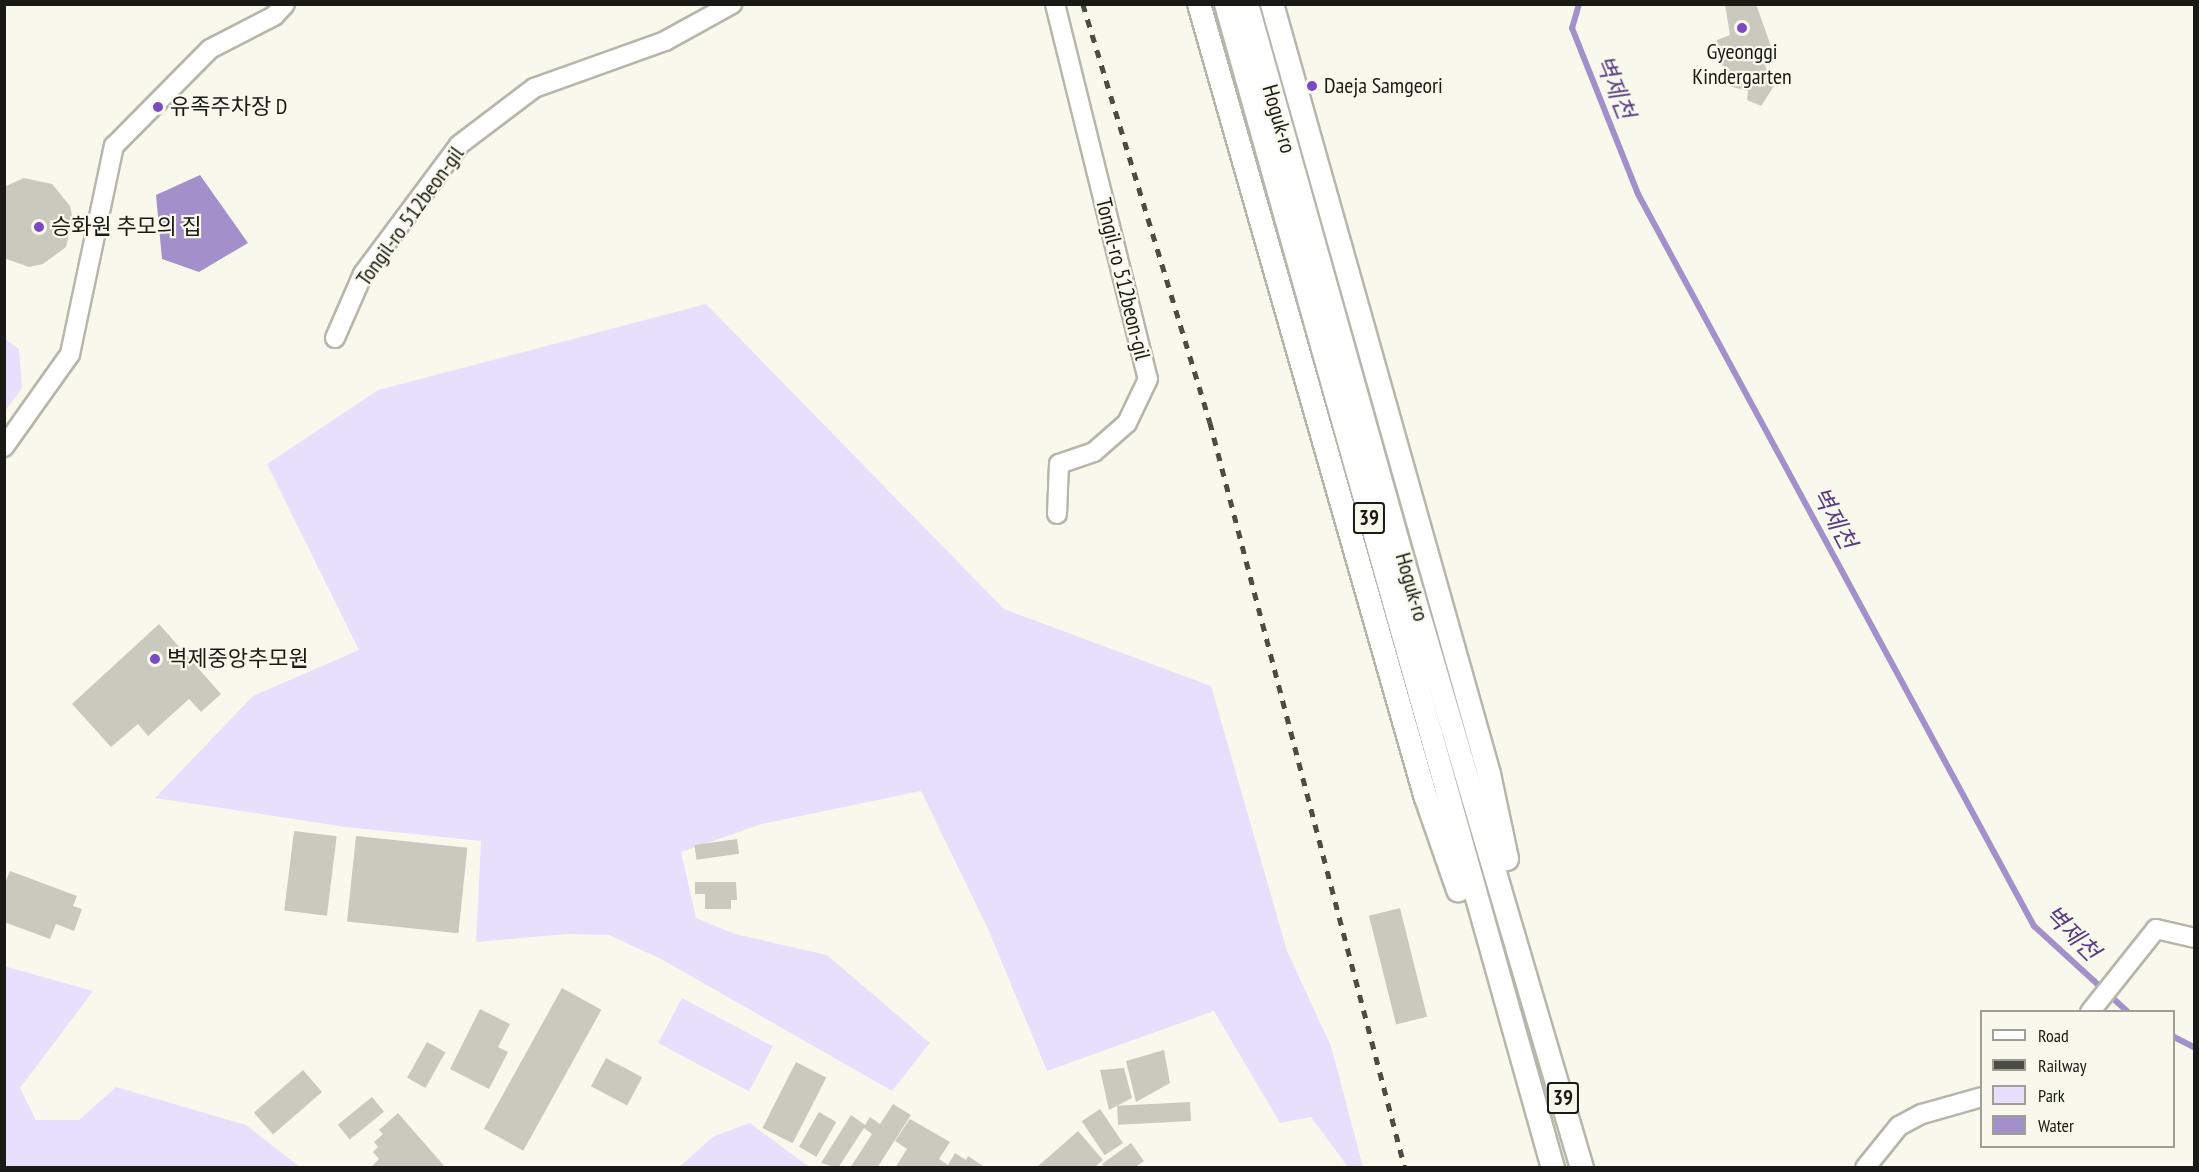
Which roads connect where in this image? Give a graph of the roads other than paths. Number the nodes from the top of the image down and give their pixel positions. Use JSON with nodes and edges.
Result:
{"nodes":[{"id":1,"x":285,"y":4,"type":"edge"},
{"id":2,"x":732,"y":4,"type":"edge"},
{"id":3,"x":1055,"y":4,"type":"edge"},
{"id":4,"x":1199,"y":4,"type":"edge"},
{"id":5,"x":1226,"y":4,"type":"edge"},
{"id":6,"x":1247,"y":4,"type":"edge"},
{"id":7,"x":1272,"y":4,"type":"edge"},
{"id":8,"x":335,"y":338,"type":"dead end"},
{"id":9,"x":4,"y":447,"type":"edge"},
{"id":10,"x":1057,"y":514,"type":"dead end"},
{"id":11,"x":2194,"y":938,"type":"edge"},
{"id":12,"x":2091,"y":1010,"type":"edge"},
{"id":13,"x":1544,"y":1028,"type":"junction"},
{"id":14,"x":1512,"y":1032,"type":"junction"},
{"id":15,"x":1980,"y":1098,"type":"edge"},
{"id":16,"x":1553,"y":1167,"type":"edge"},
{"id":17,"x":1582,"y":1167,"type":"edge"},
{"id":18,"x":1865,"y":1167,"type":"edge"}],
"edges":[{"from":1,"to":9,"type":"street"},
{"from":2,"to":8,"type":"street","name":"Tongil-ro 512beon-gil"},
{"from":3,"to":10,"type":"street","name":"Tongil-ro 512beon-gil"},
{"from":4,"to":14,"type":"main road"},
{"from":5,"to":14,"type":"main road","name":"Hoguk-ro","number":"39"},
{"from":6,"to":13,"type":"main road","name":"Hoguk-ro","number":"39"},
{"from":7,"to":13,"type":"main road"},
{"from":11,"to":12,"type":"street"},
{"from":13,"to":17,"type":"main road","name":"Hoguk-ro","number":"39"},
{"from":14,"to":16,"type":"main road","name":"Hoguk-ro","number":"39"},
{"from":15,"to":18,"type":"street"}]}
